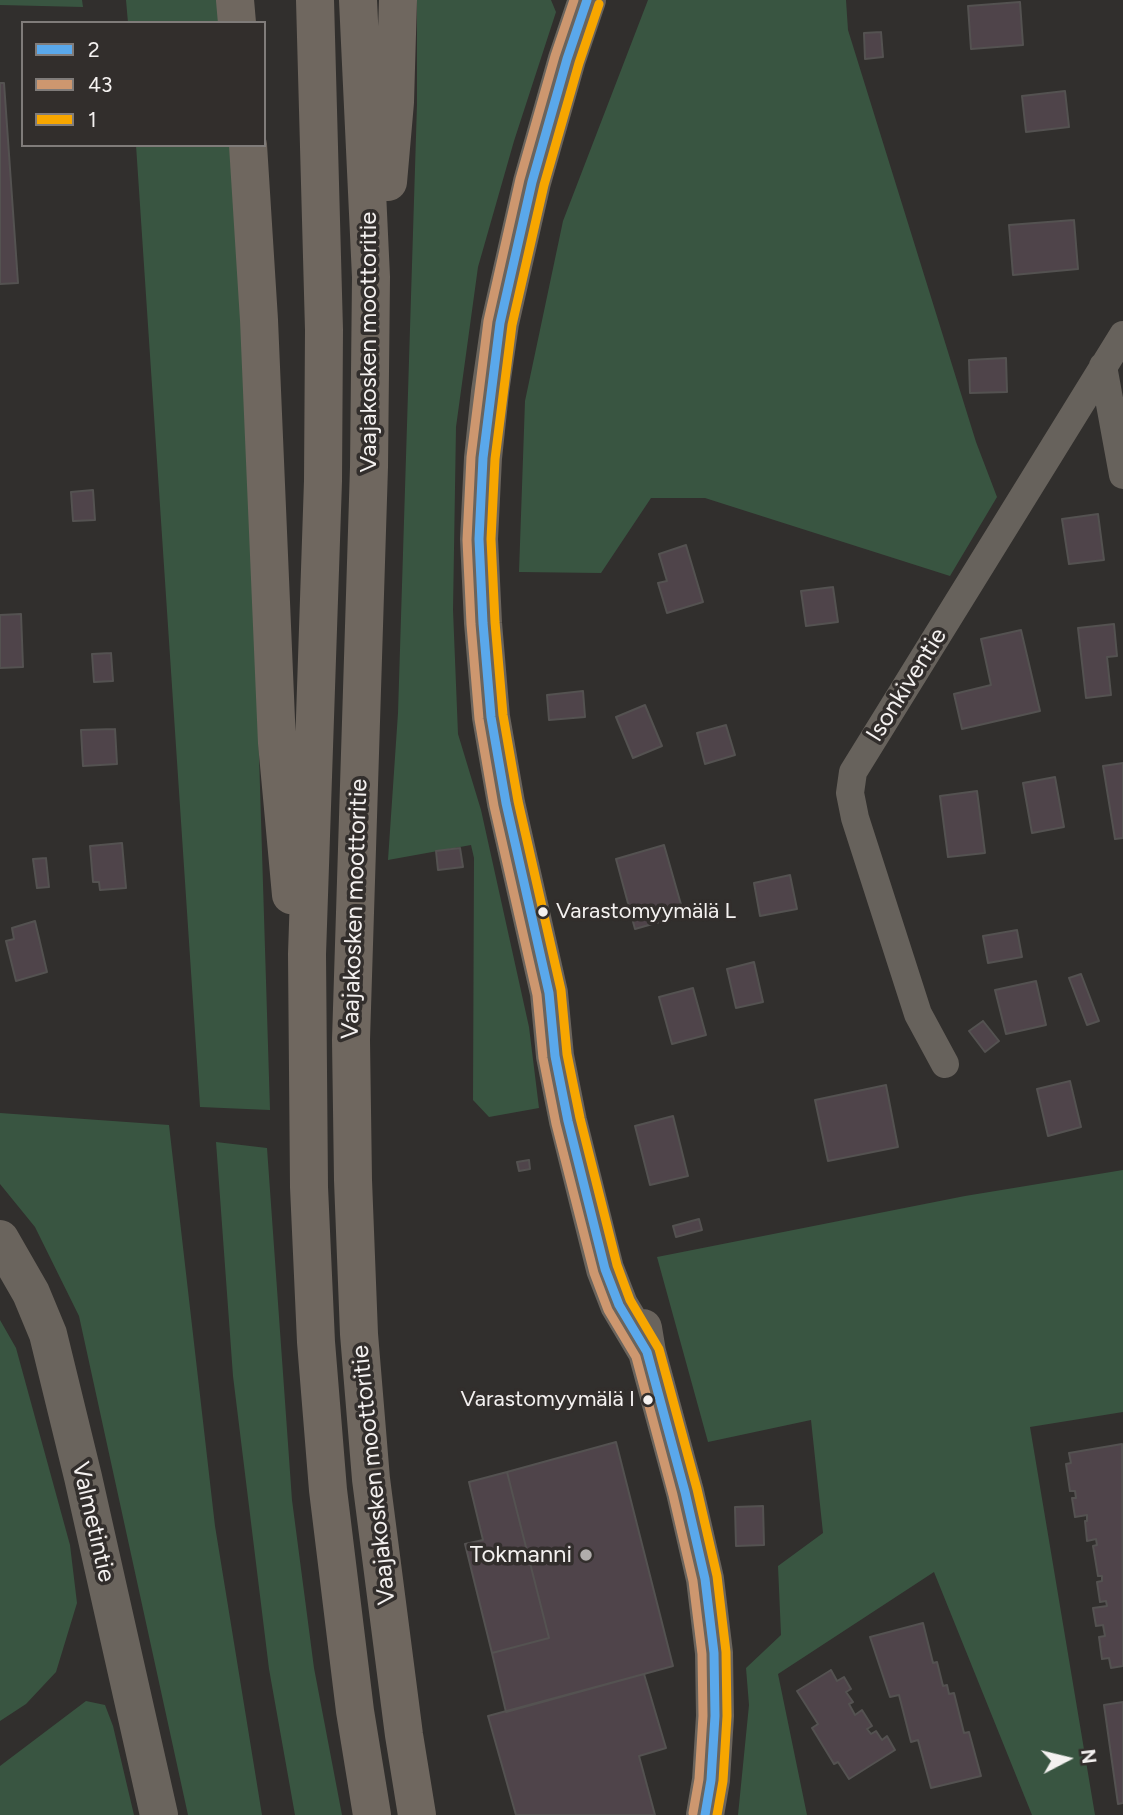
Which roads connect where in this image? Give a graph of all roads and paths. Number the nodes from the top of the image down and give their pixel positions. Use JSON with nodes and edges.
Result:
{"nodes":[{"id":1,"x":235,"y":0,"type":"edge"},
{"id":2,"x":315,"y":0,"type":"edge"},
{"id":3,"x":358,"y":0,"type":"edge"},
{"id":4,"x":398,"y":0,"type":"edge"},
{"id":5,"x":587,"y":0,"type":"edge"},
{"id":6,"x":237,"y":21,"type":"edge"},
{"id":7,"x":248,"y":147,"type":"edge"},
{"id":8,"x":371,"y":277,"type":"junction"},
{"id":9,"x":1123,"y":335,"type":"edge"},
{"id":10,"x":1103,"y":366,"type":"junction"},
{"id":11,"x":1123,"y":475,"type":"edge"},
{"id":12,"x":307,"y":954,"type":"junction"},
{"id":13,"x":945,"y":1065,"type":"dead end"},
{"id":14,"x":0,"y":1239,"type":"edge"},
{"id":15,"x":159,"y":1815,"type":"edge"},
{"id":16,"x":372,"y":1815,"type":"edge"},
{"id":17,"x":417,"y":1815,"type":"edge"},
{"id":18,"x":705,"y":1815,"type":"edge"}],
"edges":[{"from":1,"to":6,"type":"highway"},
{"from":2,"to":12,"type":"highway","name":"Vaajakosken moottoritie"},
{"from":3,"to":8,"type":"highway","name":"Vaajakosken moottoritie"},
{"from":4,"to":8,"type":"highway"},
{"from":5,"to":18,"type":"main road"},
{"from":7,"to":12,"type":"highway"},
{"from":8,"to":17,"type":"highway","name":"Vaajakosken moottoritie"},
{"from":9,"to":10,"type":"street","name":"Isonkiventie"},
{"from":10,"to":11,"type":"street"},
{"from":10,"to":13,"type":"street","name":"Isonkiventie"},
{"from":12,"to":16,"type":"highway","name":"Vaajakosken moottoritie"},
{"from":14,"to":15,"type":"main road","name":"Valmetintie"}]}
